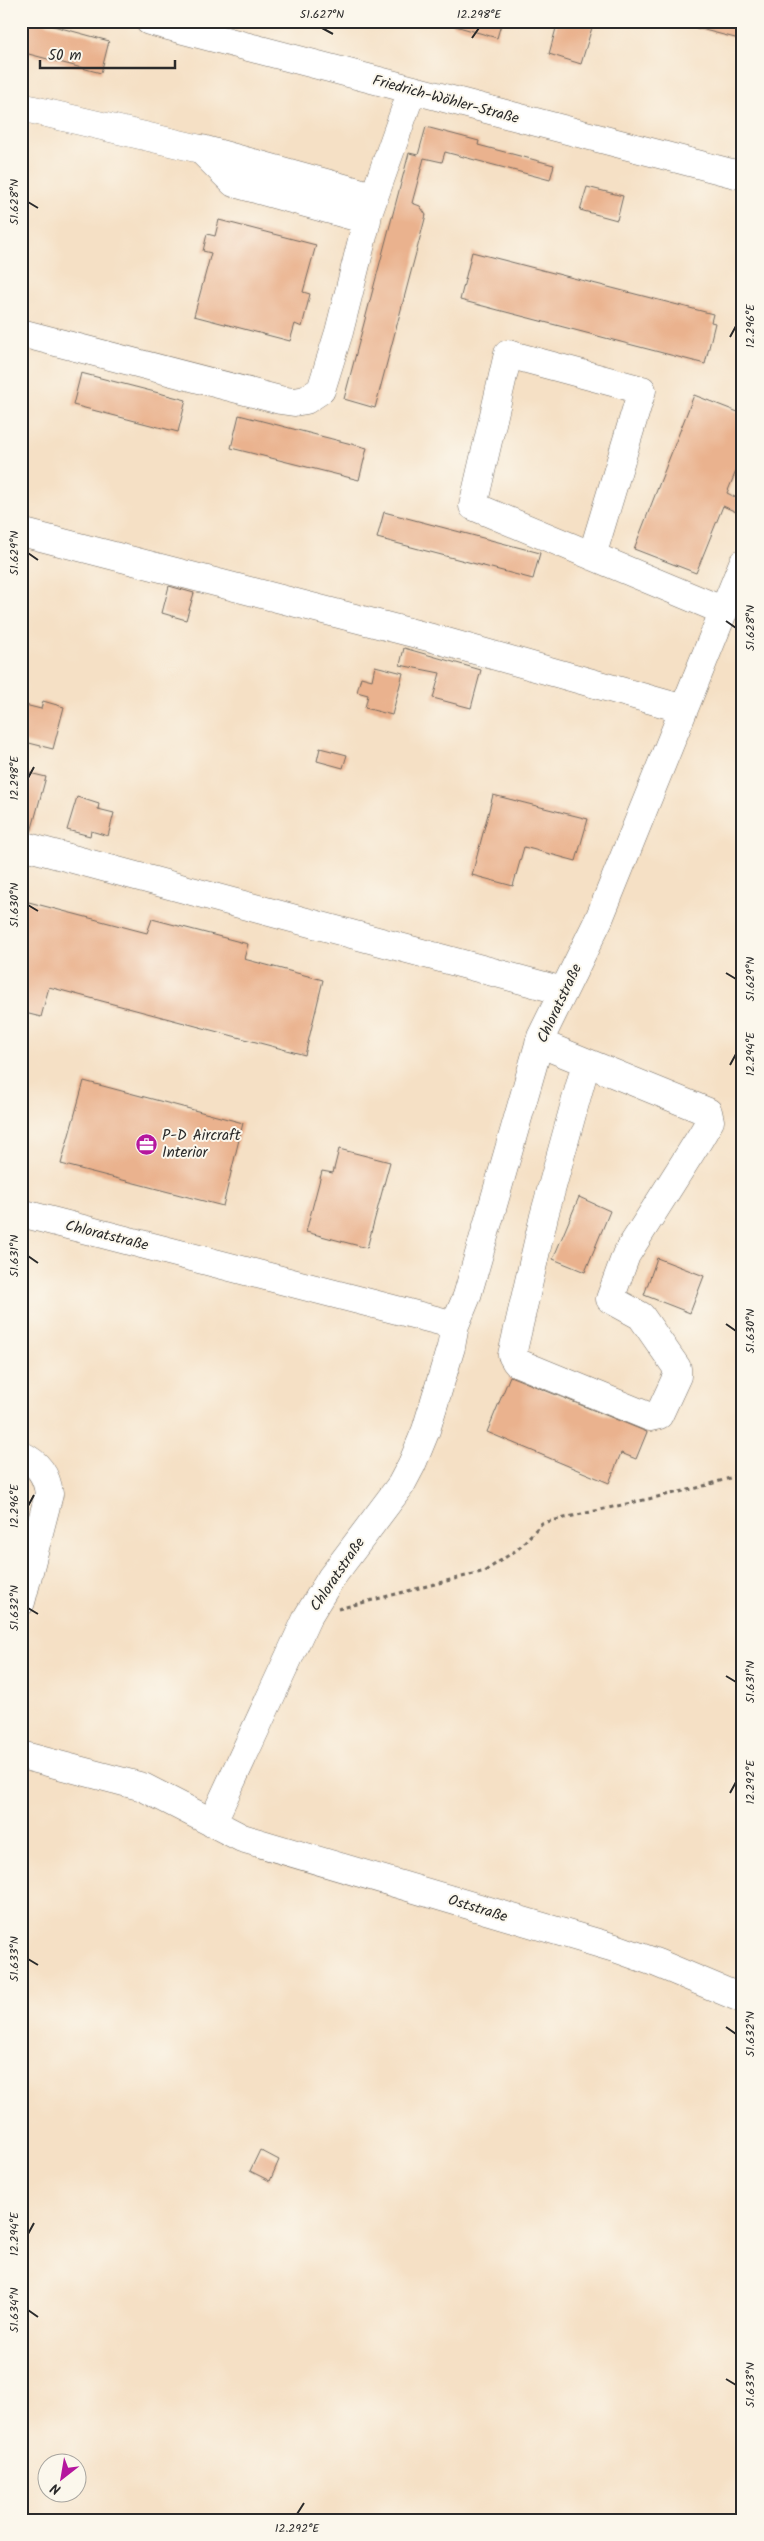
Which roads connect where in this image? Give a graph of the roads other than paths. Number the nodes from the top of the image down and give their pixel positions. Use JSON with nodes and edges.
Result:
{"nodes":[{"id":1,"x":149,"y":21,"type":"edge"},
{"id":2,"x":412,"y":90,"type":"junction"},
{"id":3,"x":21,"y":107,"type":"edge"},
{"id":4,"x":743,"y":176,"type":"edge"},
{"id":5,"x":370,"y":208,"type":"junction"},
{"id":6,"x":21,"y":333,"type":"edge"},
{"id":7,"x":21,"y":532,"type":"edge"},
{"id":8,"x":592,"y":556,"type":"junction"},
{"id":9,"x":743,"y":563,"type":"edge"},
{"id":10,"x":724,"y":611,"type":"junction"},
{"id":11,"x":687,"y":700,"type":"junction"},
{"id":12,"x":21,"y":845,"type":"edge"},
{"id":13,"x":564,"y":991,"type":"junction"},
{"id":14,"x":539,"y":1043,"type":"junction"},
{"id":15,"x":586,"y":1063,"type":"junction"},
{"id":16,"x":21,"y":1213,"type":"edge"},
{"id":17,"x":455,"y":1325,"type":"junction"},
{"id":18,"x":21,"y":1455,"type":"edge"},
{"id":19,"x":21,"y":1602,"type":"edge"},
{"id":20,"x":21,"y":1755,"type":"edge"},
{"id":21,"x":212,"y":1823,"type":"junction"},
{"id":22,"x":743,"y":1999,"type":"edge"}],
"edges":[{"from":1,"to":2,"type":"street","name":"Friedrich-Wöhler-Straße"},
{"from":2,"to":4,"type":"street","name":"Friedrich-Wöhler-Straße"},
{"from":2,"to":5,"type":"street"},
{"from":3,"to":5,"type":"street"},
{"from":5,"to":6,"type":"street"},
{"from":7,"to":11,"type":"street"},
{"from":8,"to":8,"type":"street"},
{"from":8,"to":10,"type":"street"},
{"from":9,"to":10,"type":"street","name":"Chloratstraße"},
{"from":10,"to":11,"type":"street","name":"Chloratstraße"},
{"from":11,"to":13,"type":"street","name":"Chloratstraße"},
{"from":12,"to":13,"type":"street"},
{"from":13,"to":14,"type":"street","name":"Chloratstraße"},
{"from":14,"to":15,"type":"street"},
{"from":14,"to":17,"type":"street","name":"Chloratstraße"},
{"from":15,"to":15,"type":"street"},
{"from":16,"to":17,"type":"street","name":"Chloratstraße"},
{"from":17,"to":21,"type":"street","name":"Chloratstraße"},
{"from":18,"to":19,"type":"street"},
{"from":20,"to":21,"type":"street","name":"Oststraße"},
{"from":21,"to":22,"type":"street","name":"Oststraße"}]}
